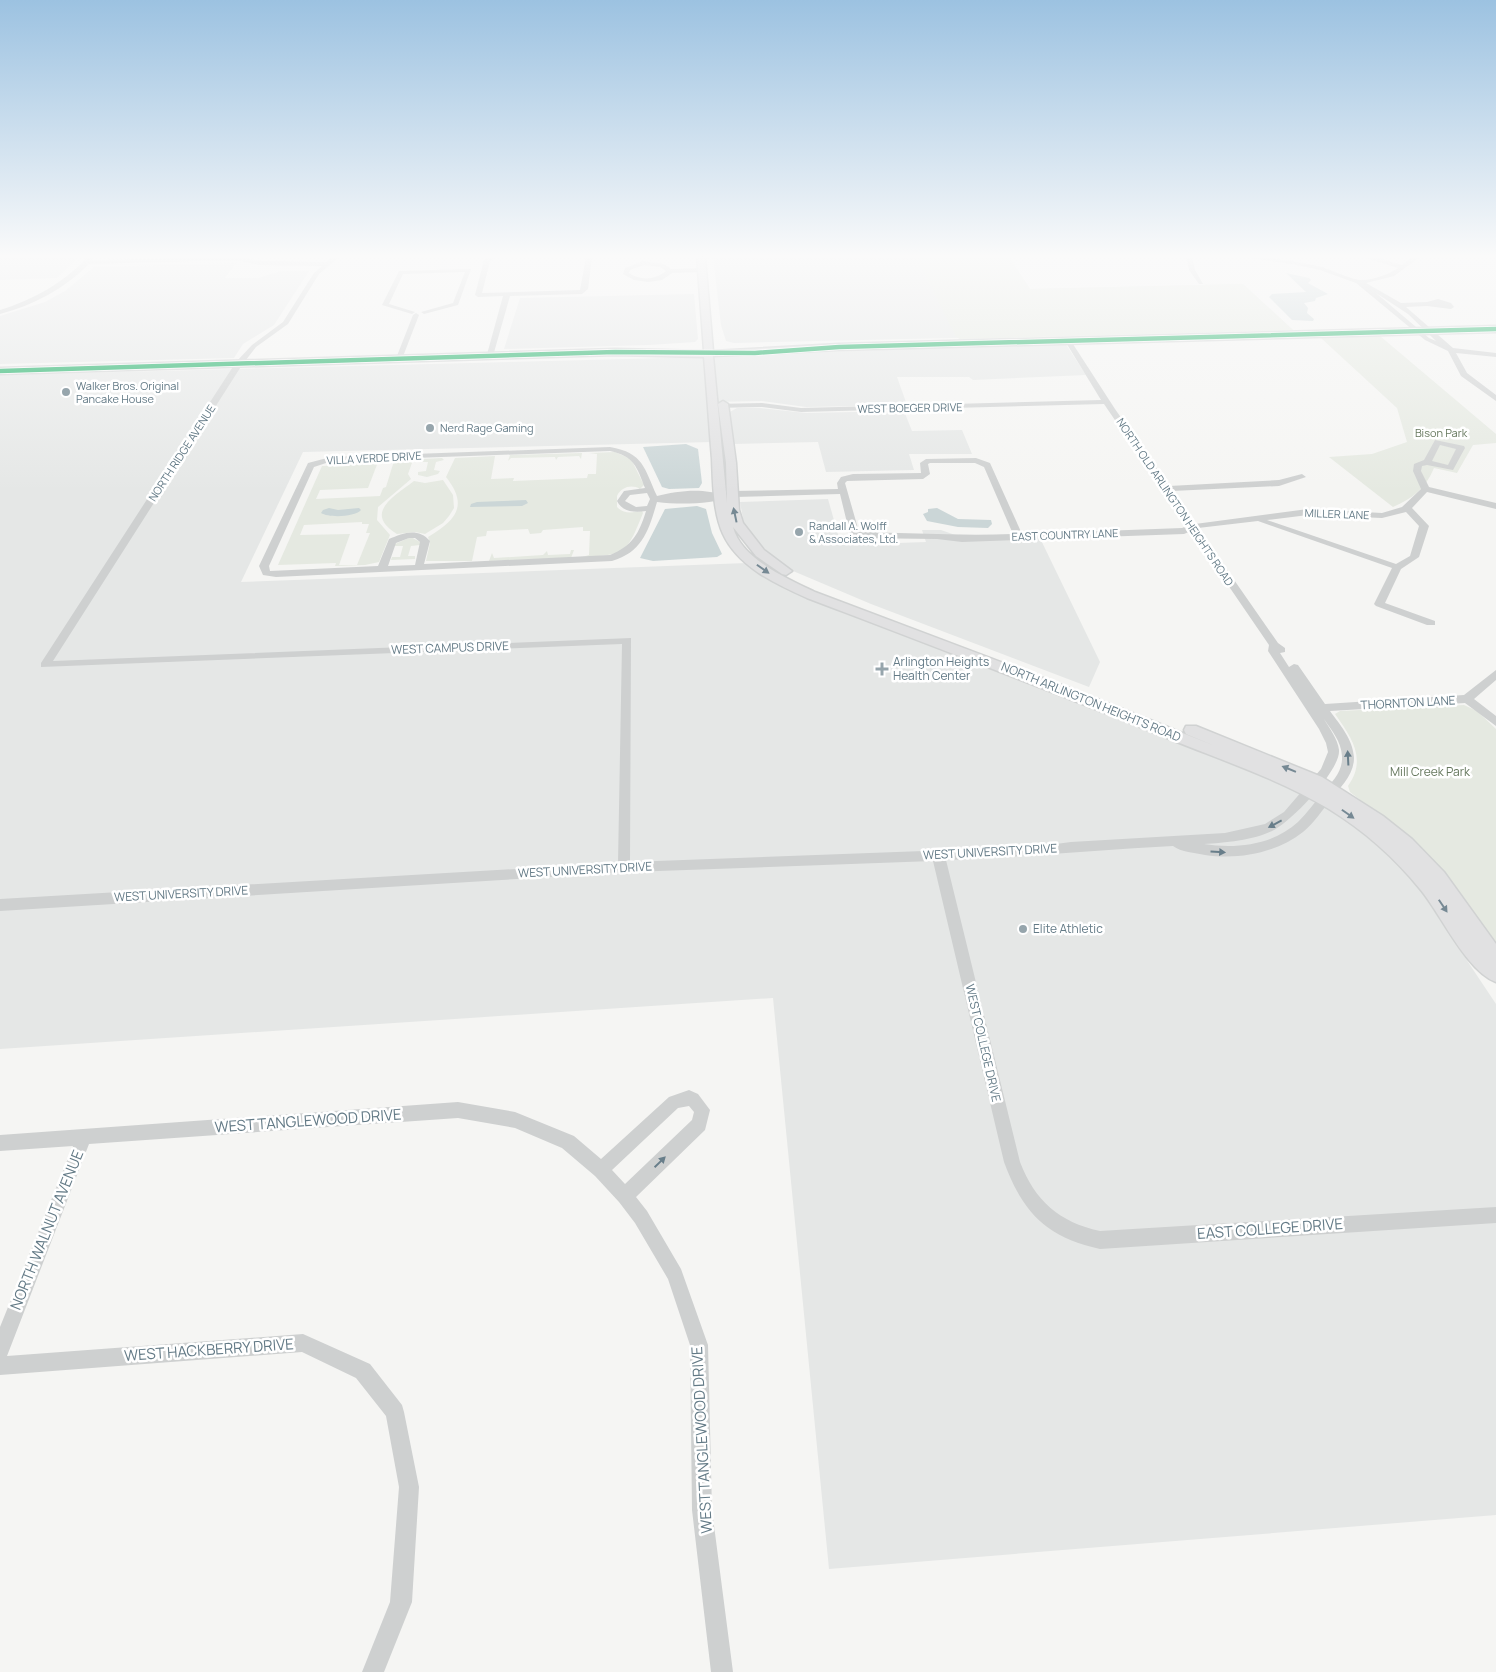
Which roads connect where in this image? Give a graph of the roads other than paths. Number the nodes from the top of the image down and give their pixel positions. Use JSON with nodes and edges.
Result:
{"nodes":[{"id":1,"x":269,"y":335,"type":"edge"},
{"id":2,"x":407,"y":335,"type":"edge"},
{"id":3,"x":495,"y":335,"type":"edge"},
{"id":4,"x":702,"y":335,"type":"edge"},
{"id":5,"x":707,"y":335,"type":"edge"},
{"id":6,"x":718,"y":335,"type":"edge"},
{"id":7,"x":1266,"y":335,"type":"edge"},
{"id":8,"x":1424,"y":335,"type":"edge"},
{"id":9,"x":1434,"y":335,"type":"edge"},
{"id":10,"x":1079,"y":340,"type":"junction"},
{"id":11,"x":1068,"y":341,"type":"junction"},
{"id":12,"x":719,"y":343,"type":"junction"},
{"id":13,"x":686,"y":347,"type":"junction"},
{"id":14,"x":708,"y":349,"type":"junction"},
{"id":15,"x":1451,"y":350,"type":"junction"},
{"id":16,"x":615,"y":352,"type":"junction"},
{"id":17,"x":603,"y":353,"type":"junction"},
{"id":18,"x":1496,"y":355,"type":"edge"},
{"id":19,"x":489,"y":356,"type":"junction"},
{"id":20,"x":1078,"y":356,"type":"junction"},
{"id":21,"x":398,"y":359,"type":"junction"},
{"id":22,"x":239,"y":364,"type":"junction"},
{"id":23,"x":0,"y":371,"type":"edge"},
{"id":24,"x":710,"y":374,"type":"junction"},
{"id":25,"x":1496,"y":399,"type":"edge"},
{"id":26,"x":1107,"y":402,"type":"junction"},
{"id":27,"x":719,"y":406,"type":"junction"},
{"id":28,"x":1427,"y":462,"type":"dead end"},
{"id":29,"x":1302,"y":477,"type":"dead end"},
{"id":30,"x":1165,"y":489,"type":"junction"},
{"id":31,"x":1425,"y":489,"type":"junction"},
{"id":32,"x":648,"y":490,"type":"junction"},
{"id":33,"x":842,"y":491,"type":"junction"},
{"id":34,"x":727,"y":496,"type":"junction"},
{"id":35,"x":652,"y":504,"type":"junction"},
{"id":36,"x":1496,"y":506,"type":"edge"},
{"id":37,"x":1406,"y":507,"type":"junction"},
{"id":38,"x":1260,"y":520,"type":"junction"},
{"id":39,"x":1191,"y":526,"type":"junction"},
{"id":40,"x":1018,"y":537,"type":"junction"},
{"id":41,"x":1397,"y":567,"type":"junction"},
{"id":42,"x":419,"y":568,"type":"junction"},
{"id":43,"x":382,"y":569,"type":"junction"},
{"id":44,"x":1431,"y":623,"type":"dead end"},
{"id":45,"x":45,"y":665,"type":"joint"},
{"id":46,"x":1496,"y":674,"type":"edge"},
{"id":47,"x":1467,"y":699,"type":"junction"},
{"id":48,"x":1316,"y":708,"type":"junction"},
{"id":49,"x":1496,"y":722,"type":"edge"},
{"id":50,"x":1313,"y":786,"type":"junction"},
{"id":51,"x":1329,"y":794,"type":"junction"},
{"id":52,"x":1170,"y":842,"type":"junction"},
{"id":53,"x":938,"y":855,"type":"junction"},
{"id":54,"x":624,"y":867,"type":"junction"},
{"id":55,"x":0,"y":905,"type":"edge"},
{"id":56,"x":1496,"y":958,"type":"edge"},
{"id":57,"x":1496,"y":974,"type":"edge"},
{"id":58,"x":84,"y":1138,"type":"junction"},
{"id":59,"x":0,"y":1143,"type":"edge"},
{"id":60,"x":601,"y":1170,"type":"junction"},
{"id":61,"x":624,"y":1196,"type":"junction"},
{"id":62,"x":1496,"y":1215,"type":"edge"},
{"id":63,"x":1049,"y":1220,"type":"joint"},
{"id":64,"x":0,"y":1350,"type":"edge"},
{"id":65,"x":0,"y":1366,"type":"edge"},
{"id":66,"x":373,"y":1672,"type":"edge"},
{"id":67,"x":722,"y":1672,"type":"edge"}],
"edges":[{"from":1,"to":22,"type":"street","name":"NORTH RIDGE AVENUE"},
{"from":2,"to":21,"type":"street"},
{"from":3,"to":19,"type":"street"},
{"from":4,"to":13,"type":"main road"},
{"from":5,"to":14,"type":"main road","name":"NORTH ARLINGTON HEIGHTS ROAD"},
{"from":6,"to":12,"type":"main road","name":"NORTH ARLINGTON HEIGHTS ROAD"},
{"from":7,"to":10,"type":"main road"},
{"from":8,"to":15,"type":"street"},
{"from":9,"to":15,"type":"street"},
{"from":10,"to":11,"type":"main road"},
{"from":10,"to":20,"type":"street"},
{"from":11,"to":12,"type":"main road"},
{"from":11,"to":20,"type":"street","name":"NORTH OLD ARLINGTON HEIGHTS ROAD"},
{"from":12,"to":14,"type":"main road"},
{"from":12,"to":27,"type":"main road","name":"NORTH ARLINGTON HEIGHTS ROAD"},
{"from":13,"to":14,"type":"main road"},
{"from":13,"to":16,"type":"main road"},
{"from":14,"to":16,"type":"main road"},
{"from":14,"to":24,"type":"main road","name":"NORTH ARLINGTON HEIGHTS ROAD"},
{"from":15,"to":18,"type":"street"},
{"from":15,"to":25,"type":"street"},
{"from":16,"to":17,"type":"main road"},
{"from":17,"to":19,"type":"main road"},
{"from":17,"to":24,"type":"main road"},
{"from":19,"to":21,"type":"main road"},
{"from":20,"to":26,"type":"street","name":"NORTH OLD ARLINGTON HEIGHTS ROAD"},
{"from":21,"to":22,"type":"main road"},
{"from":22,"to":23,"type":"main road"},
{"from":22,"to":45,"type":"street","name":"NORTH RIDGE AVENUE"},
{"from":24,"to":27,"type":"main road","name":"NORTH ARLINGTON HEIGHTS ROAD"},
{"from":26,"to":27,"type":"street","name":"WEST BOEGER DRIVE"},
{"from":26,"to":30,"type":"street","name":"NORTH OLD ARLINGTON HEIGHTS ROAD"},
{"from":27,"to":34,"type":"main road","name":"NORTH ARLINGTON HEIGHTS ROAD"},
{"from":28,"to":31,"type":"street"},
{"from":29,"to":30,"type":"street"},
{"from":30,"to":39,"type":"street","name":"NORTH OLD ARLINGTON HEIGHTS ROAD"},
{"from":31,"to":36,"type":"street"},
{"from":31,"to":37,"type":"street","name":"MILLER LANE"},
{"from":32,"to":35,"type":"street","name":"VILLA VERDE DRIVE"},
{"from":32,"to":35,"type":"street"},
{"from":32,"to":43,"type":"street","name":"VILLA VERDE DRIVE"},
{"from":33,"to":34,"type":"street"},
{"from":33,"to":40,"type":"street","name":"EAST COUNTRY LANE"},
{"from":33,"to":40,"type":"street"},
{"from":34,"to":35,"type":"street"},
{"from":34,"to":50,"type":"main road","name":"NORTH ARLINGTON HEIGHTS ROAD"},
{"from":35,"to":42,"type":"street","name":"VILLA VERDE DRIVE"},
{"from":37,"to":38,"type":"street","name":"MILLER LANE"},
{"from":37,"to":41,"type":"street"},
{"from":38,"to":39,"type":"street","name":"MILLER LANE"},
{"from":38,"to":41,"type":"street"},
{"from":39,"to":40,"type":"street","name":"EAST COUNTRY LANE"},
{"from":39,"to":48,"type":"street","name":"NORTH OLD ARLINGTON HEIGHTS ROAD"},
{"from":41,"to":44,"type":"street"},
{"from":42,"to":43,"type":"street","name":"VILLA VERDE DRIVE"},
{"from":42,"to":43,"type":"street"},
{"from":45,"to":54,"type":"street","name":"WEST CAMPUS DRIVE"},
{"from":46,"to":47,"type":"street","name":"THORNTON LANE"},
{"from":47,"to":48,"type":"street","name":"THORNTON LANE"},
{"from":47,"to":49,"type":"street"},
{"from":48,"to":50,"type":"street","name":"NORTH OLD ARLINGTON HEIGHTS ROAD"},
{"from":51,"to":48,"type":"street","name":"NORTH OLD ARLINGTON HEIGHTS ROAD","one_way":true},
{"from":50,"to":51,"type":"main road","name":"NORTH ARLINGTON HEIGHTS ROAD"},
{"from":50,"to":52,"type":"street","name":"WEST UNIVERSITY DRIVE","one_way":true},
{"from":52,"to":51,"type":"street","name":"NORTH OLD ARLINGTON HEIGHTS ROAD","one_way":true},
{"from":51,"to":56,"type":"main road","name":"NORTH ARLINGTON HEIGHTS ROAD"},
{"from":51,"to":57,"type":"main road","name":"NORTH ARLINGTON HEIGHTS ROAD","one_way":true},
{"from":52,"to":53,"type":"street","name":"WEST UNIVERSITY DRIVE"},
{"from":53,"to":54,"type":"street","name":"WEST UNIVERSITY DRIVE"},
{"from":53,"to":63,"type":"street","name":"WEST COLLEGE DRIVE"},
{"from":54,"to":55,"type":"street","name":"WEST UNIVERSITY DRIVE"},
{"from":58,"to":59,"type":"street","name":"WEST TANGLEWOOD DRIVE"},
{"from":58,"to":60,"type":"street","name":"WEST TANGLEWOOD DRIVE"},
{"from":58,"to":64,"type":"street","name":"NORTH WALNUT AVENUE"},
{"from":60,"to":61,"type":"street","name":"WEST TANGLEWOOD DRIVE"},
{"from":61,"to":60,"type":"street","one_way":true},
{"from":61,"to":67,"type":"street","name":"WEST TANGLEWOOD DRIVE"},
{"from":62,"to":63,"type":"street","name":"EAST COLLEGE DRIVE"},
{"from":65,"to":66,"type":"street","name":"WEST HACKBERRY DRIVE"}]}
